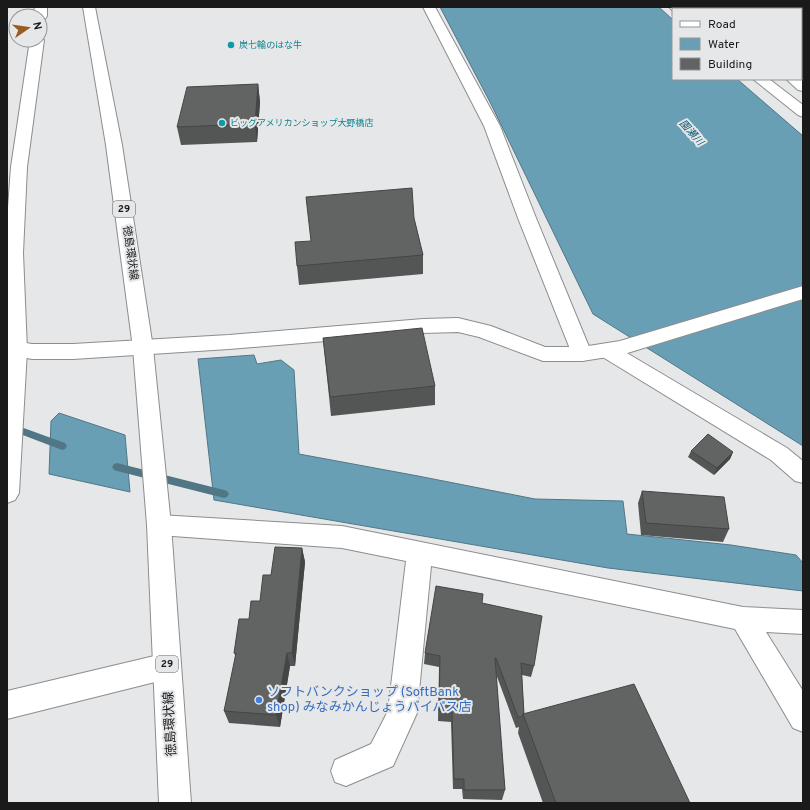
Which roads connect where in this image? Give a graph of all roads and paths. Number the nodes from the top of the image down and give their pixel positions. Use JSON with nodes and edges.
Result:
{"nodes":[{"id":1,"x":89,"y":7,"type":"edge"},
{"id":2,"x":429,"y":7,"type":"edge"},
{"id":3,"x":36,"y":48,"type":"edge"},
{"id":4,"x":761,"y":80,"type":"edge"},
{"id":5,"x":794,"y":80,"type":"edge"},
{"id":6,"x":803,"y":87,"type":"edge"},
{"id":7,"x":803,"y":112,"type":"edge"},
{"id":8,"x":10,"y":253,"type":"edge"},
{"id":9,"x":803,"y":292,"type":"edge"},
{"id":10,"x":143,"y":348,"type":"junction"},
{"id":11,"x":12,"y":349,"type":"edge"},
{"id":12,"x":614,"y":350,"type":"junction"},
{"id":13,"x":582,"y":354,"type":"junction"},
{"id":14,"x":803,"y":474,"type":"edge"},
{"id":15,"x":8,"y":478,"type":"edge"},
{"id":16,"x":159,"y":513,"type":"junction"},
{"id":17,"x":420,"y":552,"type":"junction"},
{"id":18,"x":743,"y":618,"type":"junction"},
{"id":19,"x":803,"y":622,"type":"edge"},
{"id":20,"x":167,"y":666,"type":"junction"},
{"id":21,"x":7,"y":705,"type":"edge"},
{"id":22,"x":803,"y":718,"type":"edge"},
{"id":23,"x":346,"y":771,"type":"dead end"},
{"id":24,"x":175,"y":803,"type":"edge"}],
"edges":[{"from":1,"to":10,"type":"street","name":"徳島環状線","number":"29"},
{"from":2,"to":13,"type":"street"},
{"from":3,"to":8,"type":"street"},
{"from":4,"to":7,"type":"street"},
{"from":5,"to":6,"type":"street"},
{"from":8,"to":11,"type":"street"},
{"from":9,"to":12,"type":"street"},
{"from":10,"to":11,"type":"street"},
{"from":10,"to":13,"type":"street"},
{"from":10,"to":16,"type":"street","name":"徳島環状線","number":"29"},
{"from":11,"to":15,"type":"street"},
{"from":12,"to":13,"type":"street"},
{"from":12,"to":14,"type":"street"},
{"from":16,"to":17,"type":"street"},
{"from":16,"to":20,"type":"street","name":"徳島環状線","number":"29"},
{"from":17,"to":18,"type":"street"},
{"from":17,"to":23,"type":"street"},
{"from":18,"to":19,"type":"street"},
{"from":18,"to":22,"type":"street"},
{"from":20,"to":21,"type":"street"},
{"from":20,"to":24,"type":"street","name":"徳島環状線","number":"29"}]}
